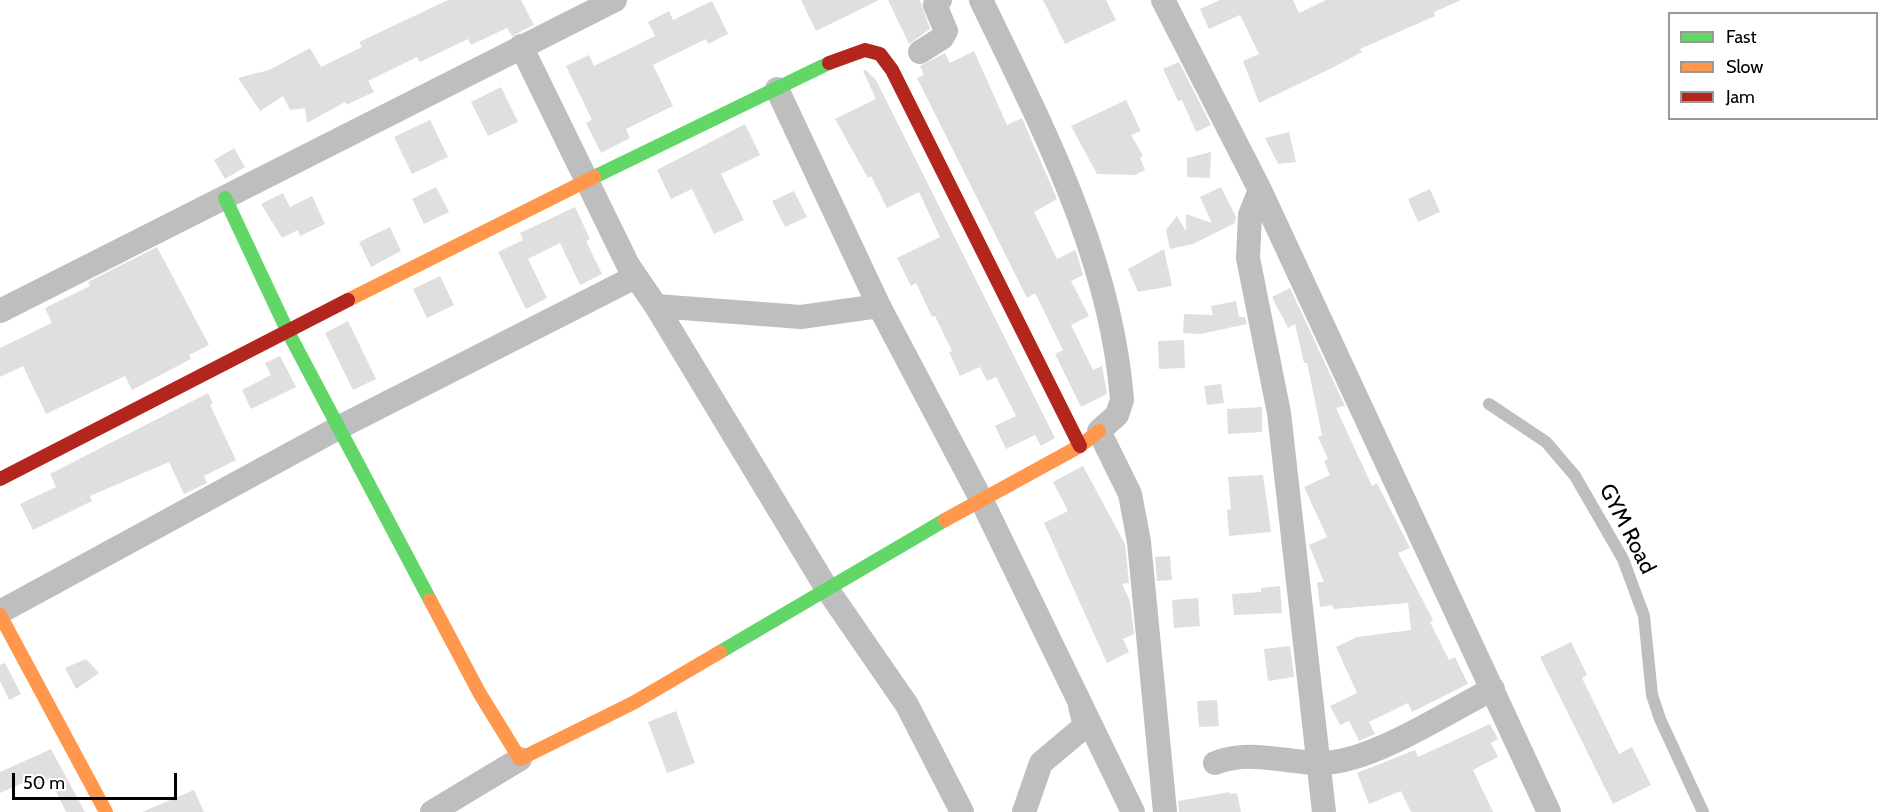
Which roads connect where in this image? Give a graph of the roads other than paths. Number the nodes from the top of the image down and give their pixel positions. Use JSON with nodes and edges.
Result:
{"nodes":[{"id":1,"x":615,"y":0,"type":"edge"},
{"id":2,"x":940,"y":0,"type":"edge"},
{"id":3,"x":981,"y":0,"type":"edge"},
{"id":4,"x":1163,"y":0,"type":"edge"},
{"id":5,"x":521,"y":46,"type":"junction"},
{"id":6,"x":920,"y":52,"type":"dead end"},
{"id":7,"x":777,"y":89,"type":"junction"},
{"id":8,"x":586,"y":182,"type":"junction"},
{"id":9,"x":1260,"y":190,"type":"junction"},
{"id":10,"x":225,"y":198,"type":"junction"},
{"id":11,"x":635,"y":277,"type":"junction"},
{"id":12,"x":656,"y":306,"type":"junction"},
{"id":13,"x":879,"y":306,"type":"junction"},
{"id":14,"x":0,"y":311,"type":"edge"},
{"id":15,"x":287,"y":330,"type":"junction"},
{"id":16,"x":1489,"y":404,"type":"dead end"},
{"id":17,"x":340,"y":428,"type":"junction"},
{"id":18,"x":1099,"y":431,"type":"junction"},
{"id":19,"x":1080,"y":446,"type":"junction"},
{"id":20,"x":0,"y":479,"type":"edge"},
{"id":21,"x":981,"y":499,"type":"junction"},
{"id":22,"x":827,"y":589,"type":"junction"},
{"id":23,"x":0,"y":614,"type":"edge"},
{"id":24,"x":1492,"y":688,"type":"junction"},
{"id":25,"x":1077,"y":697,"type":"junction"},
{"id":26,"x":520,"y":759,"type":"junction"},
{"id":27,"x":1215,"y":763,"type":"dead end"},
{"id":28,"x":1320,"y":763,"type":"junction"},
{"id":29,"x":1548,"y":811,"type":"edge"},
{"id":30,"x":106,"y":812,"type":"edge"},
{"id":31,"x":432,"y":812,"type":"edge"},
{"id":32,"x":962,"y":812,"type":"edge"},
{"id":33,"x":1024,"y":812,"type":"edge"},
{"id":34,"x":1133,"y":812,"type":"edge"},
{"id":35,"x":1165,"y":812,"type":"edge"},
{"id":36,"x":1324,"y":812,"type":"edge"},
{"id":37,"x":1703,"y":812,"type":"edge"}],
"edges":[{"from":1,"to":5,"type":"street"},
{"from":2,"to":6,"type":"street"},
{"from":3,"to":18,"type":"street"},
{"from":4,"to":9,"type":"street"},
{"from":5,"to":8,"type":"street"},
{"from":5,"to":10,"type":"street"},
{"from":7,"to":8,"type":"street"},
{"from":7,"to":13,"type":"street"},
{"from":7,"to":19,"type":"street"},
{"from":8,"to":11,"type":"street"},
{"from":8,"to":15,"type":"street"},
{"from":9,"to":24,"type":"street"},
{"from":9,"to":28,"type":"street"},
{"from":10,"to":14,"type":"street"},
{"from":10,"to":15,"type":"street"},
{"from":11,"to":12,"type":"street"},
{"from":11,"to":17,"type":"street"},
{"from":12,"to":13,"type":"street"},
{"from":12,"to":22,"type":"street"},
{"from":13,"to":21,"type":"street"},
{"from":15,"to":17,"type":"street"},
{"from":15,"to":20,"type":"street"},
{"from":16,"to":37,"type":"lane","name":"GYM Road"},
{"from":17,"to":23,"type":"street"},
{"from":17,"to":26,"type":"street"},
{"from":18,"to":19,"type":"street"},
{"from":18,"to":35,"type":"street"},
{"from":19,"to":21,"type":"street"},
{"from":21,"to":22,"type":"street"},
{"from":21,"to":25,"type":"street"},
{"from":22,"to":26,"type":"street"},
{"from":22,"to":32,"type":"street"},
{"from":23,"to":30,"type":"street"},
{"from":24,"to":28,"type":"street"},
{"from":24,"to":29,"type":"street"},
{"from":25,"to":33,"type":"street"},
{"from":25,"to":34,"type":"street"},
{"from":26,"to":31,"type":"street"},
{"from":27,"to":28,"type":"street"},
{"from":28,"to":36,"type":"street"}]}
